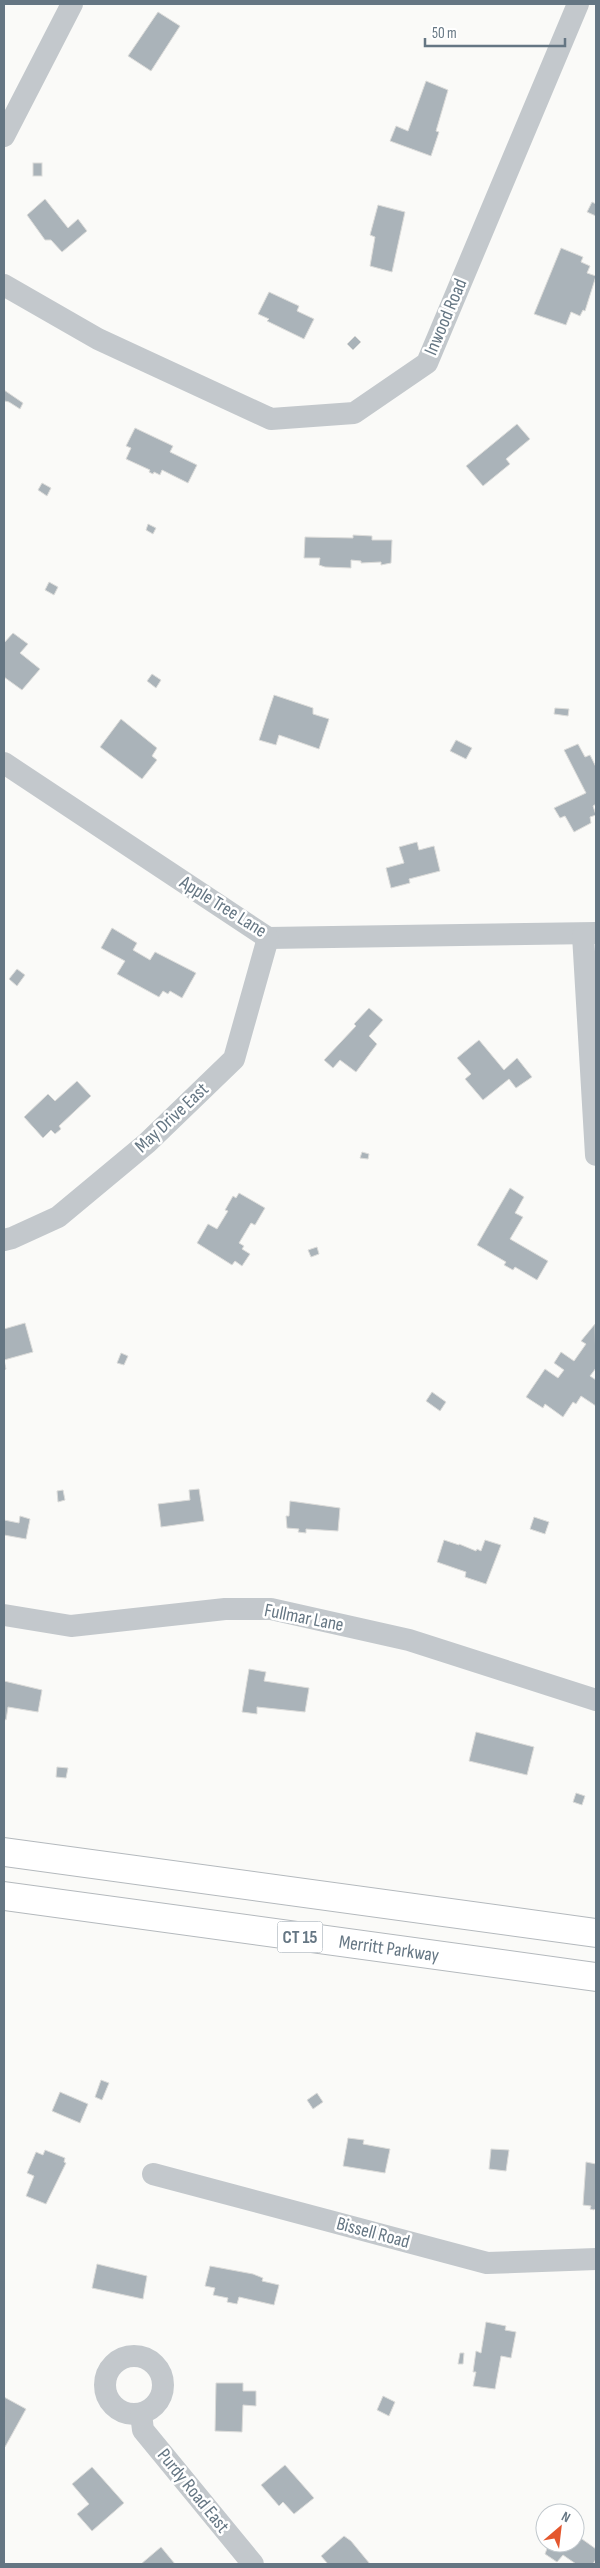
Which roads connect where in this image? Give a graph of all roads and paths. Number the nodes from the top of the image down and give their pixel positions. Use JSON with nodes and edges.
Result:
{"nodes":[{"id":1,"x":72,"y":4,"type":"edge"},
{"id":2,"x":578,"y":4,"type":"edge"},
{"id":3,"x":4,"y":136,"type":"edge"},
{"id":4,"x":4,"y":285,"type":"edge"},
{"id":5,"x":4,"y":763,"type":"edge"},
{"id":6,"x":590,"y":934,"type":"edge"},
{"id":7,"x":268,"y":938,"type":"junction"},
{"id":8,"x":596,"y":1155,"type":"edge"},
{"id":9,"x":4,"y":1240,"type":"edge"},
{"id":10,"x":4,"y":1615,"type":"edge"},
{"id":11,"x":596,"y":1700,"type":"edge"},
{"id":12,"x":4,"y":1852,"type":"edge"},
{"id":13,"x":4,"y":1896,"type":"edge"},
{"id":14,"x":596,"y":1933,"type":"edge"},
{"id":15,"x":596,"y":1977,"type":"edge"},
{"id":16,"x":153,"y":2174,"type":"dead end"},
{"id":17,"x":596,"y":2259,"type":"edge"},
{"id":18,"x":141,"y":2414,"type":"dead end"},
{"id":19,"x":253,"y":2564,"type":"edge"}],
"edges":[{"from":1,"to":3,"type":"street"},
{"from":2,"to":4,"type":"street","name":"Inwood Road"},
{"from":5,"to":7,"type":"street","name":"Apple Tree Lane"},
{"from":6,"to":7,"type":"street","name":"Apple Tree Lane"},
{"from":6,"to":8,"type":"street"},
{"from":7,"to":9,"type":"street","name":"May Drive East"},
{"from":10,"to":11,"type":"street","name":"Fullmar Lane"},
{"from":12,"to":14,"type":"highway","number":"CT 15"},
{"from":13,"to":15,"type":"highway","name":"Merritt Parkway","number":"CT 15"},
{"from":16,"to":17,"type":"street","name":"Bissell Road"},
{"from":18,"to":19,"type":"street","name":"Purdy Road East"}]}
